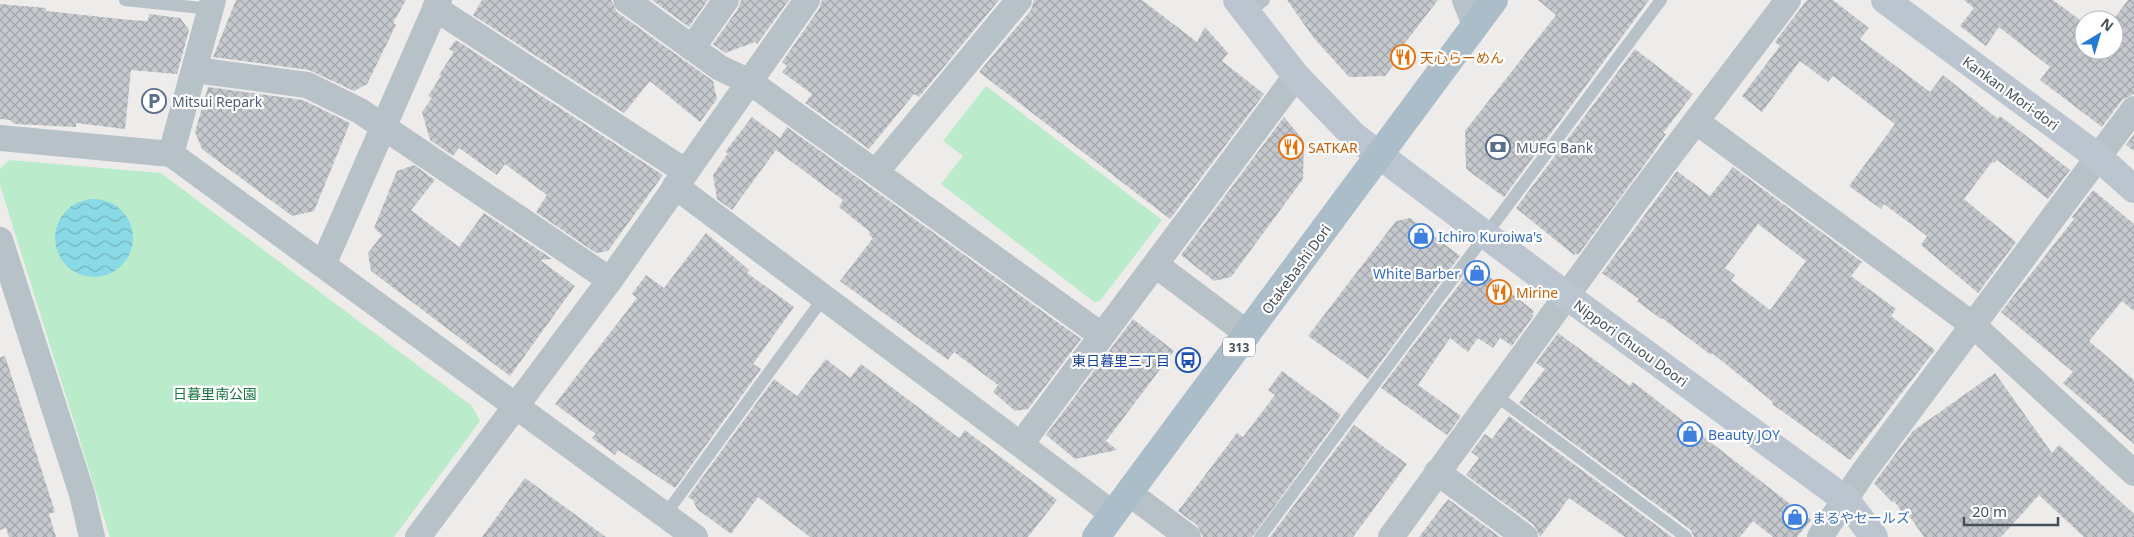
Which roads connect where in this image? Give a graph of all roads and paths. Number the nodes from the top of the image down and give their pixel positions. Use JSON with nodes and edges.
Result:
{"nodes":[{"id":1,"x":124,"y":0,"type":"edge"},
{"id":2,"x":626,"y":0,"type":"edge"},
{"id":3,"x":726,"y":0,"type":"edge"},
{"id":4,"x":807,"y":0,"type":"edge"},
{"id":5,"x":1019,"y":0,"type":"edge"},
{"id":6,"x":1465,"y":0,"type":"edge"},
{"id":7,"x":1494,"y":0,"type":"edge"},
{"id":8,"x":1661,"y":0,"type":"edge"},
{"id":9,"x":1788,"y":0,"type":"edge"},
{"id":10,"x":1885,"y":0,"type":"edge"},
{"id":11,"x":437,"y":4,"type":"edge"},
{"id":12,"x":1249,"y":4,"type":"edge"},
{"id":13,"x":212,"y":5,"type":"edge"},
{"id":14,"x":1475,"y":25,"type":"junction"},
{"id":15,"x":692,"y":48,"type":"junction"},
{"id":16,"x":195,"y":70,"type":"junction"},
{"id":17,"x":1296,"y":76,"type":"junction"},
{"id":18,"x":750,"y":82,"type":"junction"},
{"id":19,"x":2134,"y":109,"type":"edge"},
{"id":20,"x":1697,"y":122,"type":"junction"},
{"id":21,"x":384,"y":128,"type":"junction"},
{"id":22,"x":0,"y":138,"type":"edge"},
{"id":23,"x":171,"y":154,"type":"junction"},
{"id":24,"x":1379,"y":156,"type":"junction"},
{"id":25,"x":2098,"y":157,"type":"junction"},
{"id":26,"x":876,"y":172,"type":"junction"},
{"id":27,"x":680,"y":179,"type":"junction"},
{"id":28,"x":2134,"y":189,"type":"edge"},
{"id":29,"x":1486,"y":235,"type":"junction"},
{"id":30,"x":0,"y":240,"type":"edge"},
{"id":31,"x":324,"y":265,"type":"junction"},
{"id":32,"x":1156,"y":265,"type":"junction"},
{"id":33,"x":610,"y":280,"type":"junction"},
{"id":34,"x":1568,"y":296,"type":"junction"},
{"id":35,"x":824,"y":297,"type":"junction"},
{"id":36,"x":1973,"y":325,"type":"junction"},
{"id":37,"x":1248,"y":334,"type":"junction"},
{"id":38,"x":1101,"y":335,"type":"junction"},
{"id":39,"x":1495,"y":395,"type":"junction"},
{"id":40,"x":518,"y":406,"type":"junction"},
{"id":41,"x":1021,"y":444,"type":"junction"},
{"id":42,"x":1437,"y":472,"type":"junction"},
{"id":43,"x":2134,"y":472,"type":"edge"},
{"id":44,"x":1846,"y":500,"type":"junction"},
{"id":45,"x":1121,"y":503,"type":"junction"},
{"id":46,"x":665,"y":515,"type":"junction"},
{"id":47,"x":92,"y":537,"type":"edge"},
{"id":48,"x":418,"y":537,"type":"edge"},
{"id":49,"x":695,"y":537,"type":"edge"},
{"id":50,"x":1096,"y":537,"type":"edge"},
{"id":51,"x":1188,"y":537,"type":"edge"},
{"id":52,"x":1260,"y":537,"type":"edge"},
{"id":53,"x":1391,"y":537,"type":"edge"},
{"id":54,"x":1525,"y":537,"type":"edge"},
{"id":55,"x":1686,"y":537,"type":"edge"},
{"id":56,"x":1820,"y":537,"type":"edge"},
{"id":57,"x":1874,"y":537,"type":"edge"}],
"edges":[{"from":1,"to":13,"type":"lane"},
{"from":2,"to":15,"type":"street"},
{"from":3,"to":15,"type":"street"},
{"from":4,"to":18,"type":"street"},
{"from":5,"to":26,"type":"street"},
{"from":6,"to":14,"type":"street"},
{"from":7,"to":14,"type":"main road","name":"Otakebashi Dori","number":"313"},
{"from":8,"to":29,"type":"lane"},
{"from":9,"to":20,"type":"street"},
{"from":10,"to":25,"type":"street","name":"Kankan Mori-dori"},
{"from":11,"to":21,"type":"street"},
{"from":11,"to":27,"type":"street"},
{"from":12,"to":17,"type":"street","name":"Nippori Chuou Doori"},
{"from":13,"to":16,"type":"street"},
{"from":14,"to":24,"type":"main road","name":"Otakebashi Dori","number":"313"},
{"from":15,"to":18,"type":"street"},
{"from":16,"to":21,"type":"street"},
{"from":16,"to":23,"type":"street"},
{"from":17,"to":24,"type":"street","name":"Nippori Chuou Doori"},
{"from":17,"to":32,"type":"street"},
{"from":18,"to":26,"type":"street"},
{"from":18,"to":27,"type":"street"},
{"from":19,"to":25,"type":"street"},
{"from":20,"to":34,"type":"street"},
{"from":20,"to":36,"type":"street"},
{"from":21,"to":31,"type":"street"},
{"from":21,"to":33,"type":"street"},
{"from":22,"to":23,"type":"street"},
{"from":23,"to":31,"type":"street"},
{"from":24,"to":29,"type":"street","name":"Nippori Chuou Doori"},
{"from":24,"to":37,"type":"main road","name":"Otakebashi Dori","number":"313"},
{"from":25,"to":28,"type":"street","name":"Kankan Mori-dori"},
{"from":25,"to":36,"type":"street"},
{"from":26,"to":38,"type":"street"},
{"from":27,"to":33,"type":"street"},
{"from":27,"to":35,"type":"street"},
{"from":29,"to":34,"type":"street","name":"Nippori Chuou Doori"},
{"from":29,"to":52,"type":"lane"},
{"from":30,"to":47,"type":"street"},
{"from":31,"to":40,"type":"street"},
{"from":32,"to":37,"type":"street"},
{"from":32,"to":38,"type":"street"},
{"from":33,"to":40,"type":"street"},
{"from":34,"to":39,"type":"street"},
{"from":34,"to":44,"type":"street","name":"Nippori Chuou Doori"},
{"from":35,"to":41,"type":"street"},
{"from":35,"to":46,"type":"lane"},
{"from":36,"to":43,"type":"street"},
{"from":36,"to":44,"type":"street"},
{"from":37,"to":45,"type":"main road","name":"Otakebashi Dori","number":"313"},
{"from":38,"to":41,"type":"street"},
{"from":39,"to":42,"type":"street"},
{"from":39,"to":55,"type":"lane"},
{"from":40,"to":46,"type":"street"},
{"from":40,"to":48,"type":"street"},
{"from":41,"to":45,"type":"street"},
{"from":42,"to":53,"type":"street"},
{"from":42,"to":54,"type":"street"},
{"from":44,"to":56,"type":"street"},
{"from":44,"to":57,"type":"street","name":"Nippori Chuou Doori"},
{"from":45,"to":50,"type":"main road","name":"Otakebashi Dori","number":"313"},
{"from":45,"to":51,"type":"street"},
{"from":46,"to":49,"type":"street"}]}
